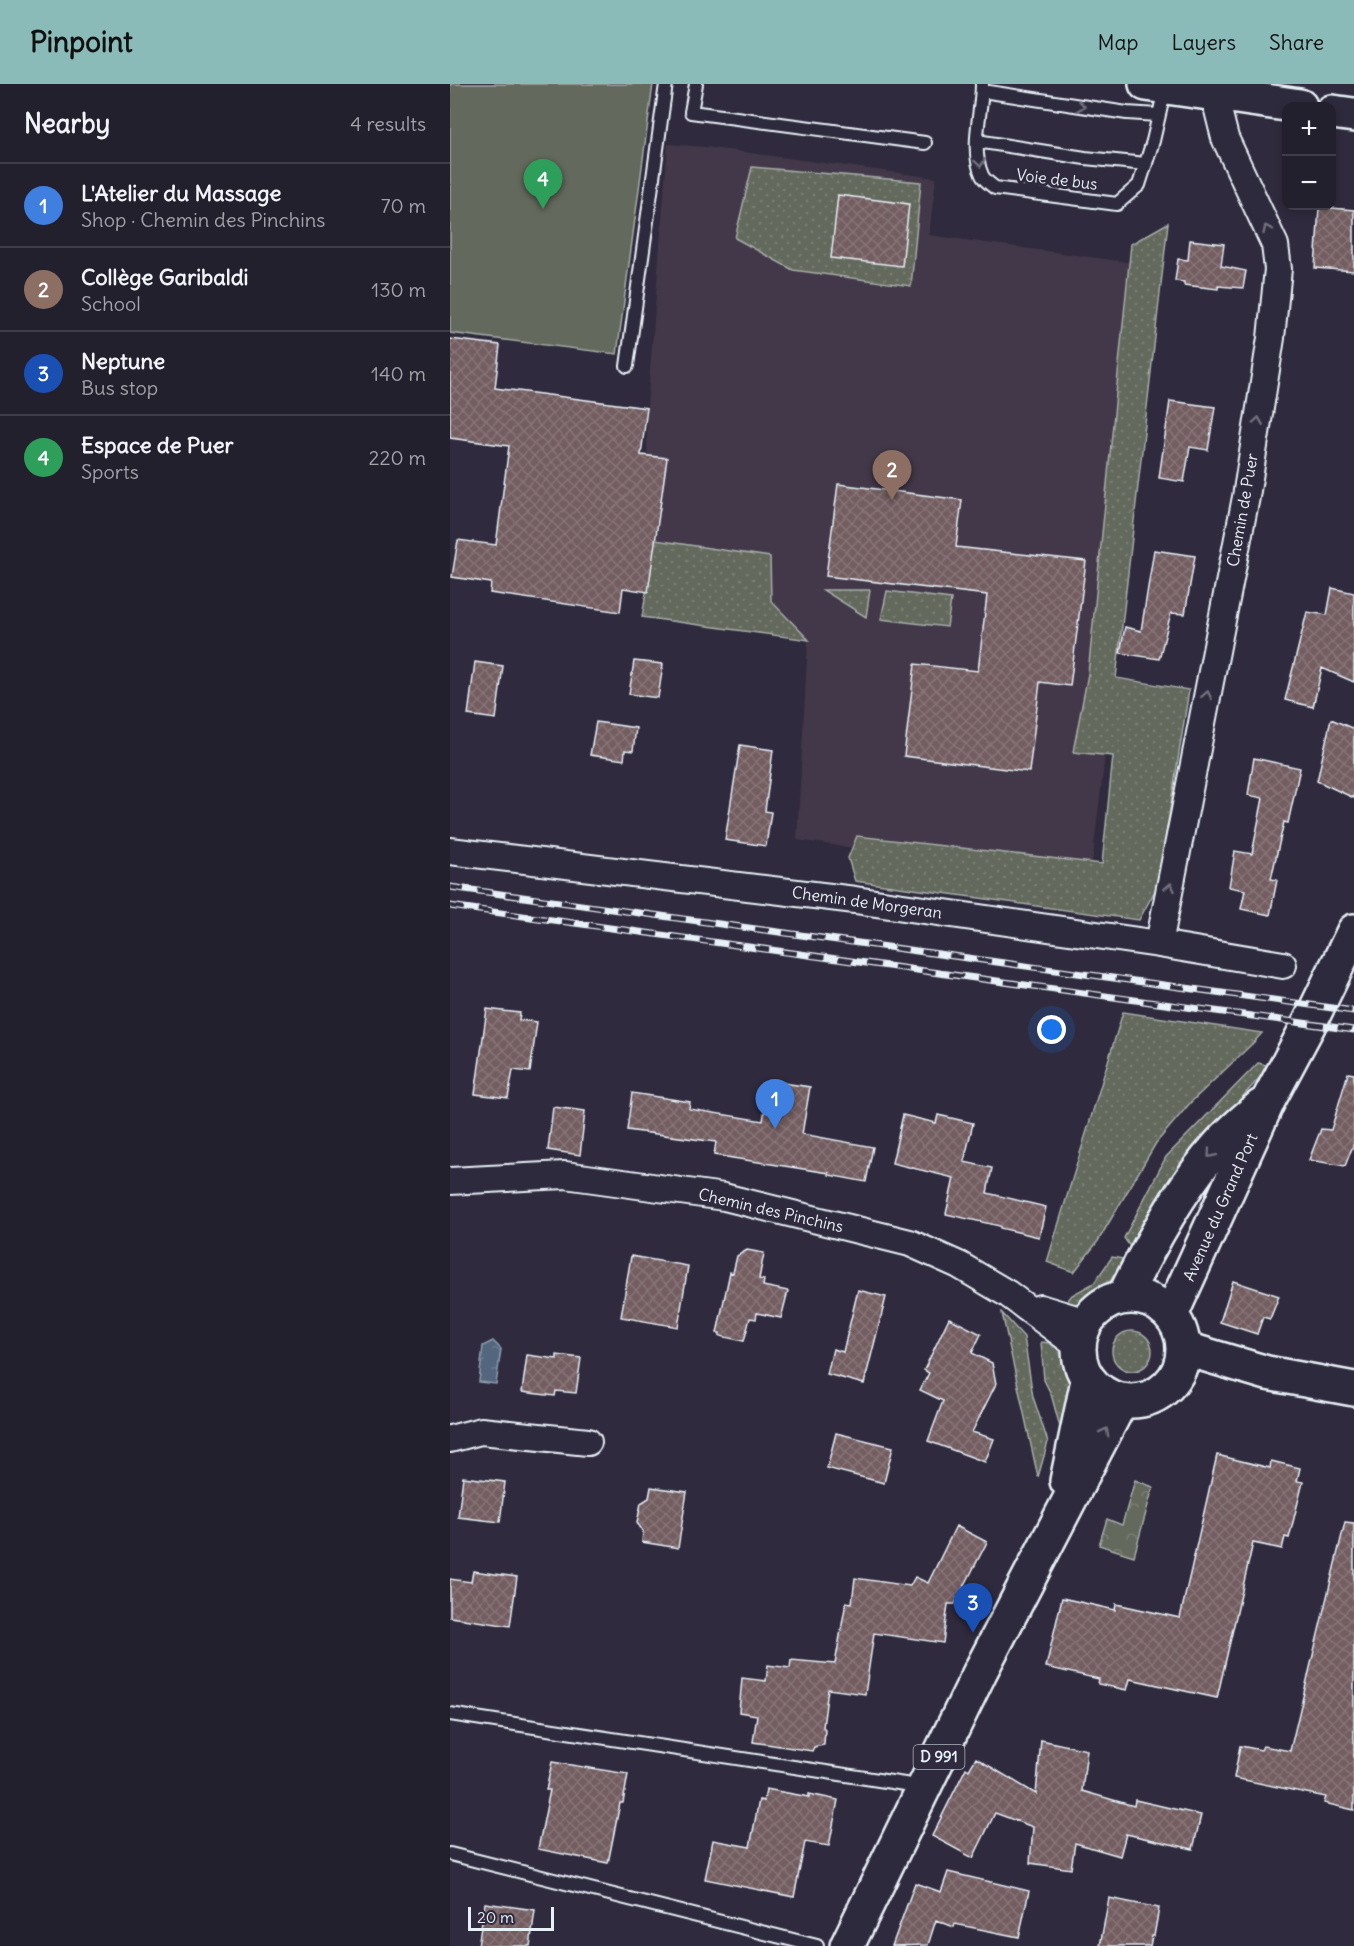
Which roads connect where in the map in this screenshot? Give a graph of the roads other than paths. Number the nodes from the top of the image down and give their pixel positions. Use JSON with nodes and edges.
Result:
{"nodes":[{"id":1,"x":666,"y":84,"type":"edge"},
{"id":2,"x":696,"y":84,"type":"edge"},
{"id":3,"x":982,"y":88,"type":"edge"},
{"id":4,"x":1214,"y":89,"type":"edge"},
{"id":5,"x":1156,"y":95,"type":"edge"},
{"id":6,"x":1282,"y":102,"type":"edge"},
{"id":7,"x":1336,"y":113,"type":"edge"},
{"id":8,"x":1354,"y":115,"type":"edge"},
{"id":9,"x":977,"y":141,"type":"junction"},
{"id":10,"x":925,"y":143,"type":"dead end"},
{"id":11,"x":1146,"y":164,"type":"junction"},
{"id":12,"x":627,"y":366,"type":"dead end"},
{"id":13,"x":450,"y":851,"type":"edge"},
{"id":14,"x":1354,"y":930,"type":"edge"},
{"id":15,"x":1159,"y":944,"type":"junction"},
{"id":16,"x":1283,"y":965,"type":"dead end"},
{"id":17,"x":1345,"y":970,"type":"edge"},
{"id":18,"x":1269,"y":1099,"type":"junction"},
{"id":19,"x":450,"y":1181,"type":"edge"},
{"id":20,"x":1124,"y":1297,"type":"junction"},
{"id":21,"x":1171,"y":1316,"type":"junction"},
{"id":22,"x":1082,"y":1334,"type":"junction"},
{"id":23,"x":1183,"y":1348,"type":"junction"},
{"id":24,"x":1267,"y":1373,"type":"junction"},
{"id":25,"x":1088,"y":1380,"type":"junction"},
{"id":26,"x":1173,"y":1381,"type":"junction"},
{"id":27,"x":1354,"y":1389,"type":"edge"},
{"id":28,"x":1122,"y":1401,"type":"junction"},
{"id":29,"x":450,"y":1439,"type":"edge"},
{"id":30,"x":588,"y":1442,"type":"dead end"},
{"id":31,"x":1059,"y":1521,"type":"junction"},
{"id":32,"x":450,"y":1714,"type":"edge"},
{"id":33,"x":925,"y":1787,"type":"junction"},
{"id":34,"x":450,"y":1854,"type":"edge"},
{"id":35,"x":817,"y":1946,"type":"edge"},
{"id":36,"x":847,"y":1946,"type":"edge"}],
"edges":[{"from":1,"to":12,"type":"lane"},
{"from":2,"to":10,"type":"lane"},
{"from":3,"to":5,"type":"lane","name":"Voie de bus","one_way":true},
{"from":3,"to":9,"type":"lane","name":"Voie de bus"},
{"from":4,"to":5,"type":"main road"},
{"from":4,"to":6,"type":"main road"},
{"from":15,"to":4,"type":"street","name":"Chemin de Puer","one_way":true},
{"from":5,"to":11,"type":"lane","name":"Voie de bus"},
{"from":7,"to":8,"type":"main road"},
{"from":9,"to":11,"type":"lane","name":"Voie de bus"},
{"from":9,"to":11,"type":"lane","name":"Voie de bus","one_way":true},
{"from":13,"to":15,"type":"street","name":"Chemin de Morgeran"},
{"from":14,"to":17,"type":"main road","name":"Avenue du Grand Port"},
{"from":15,"to":16,"type":"street","name":"Chemin de Morgeran"},
{"from":17,"to":18,"type":"main road","name":"Avenue du Grand Port"},
{"from":18,"to":20,"type":"main road","name":"Avenue du Grand Port","one_way":true},
{"from":18,"to":21,"type":"main road","name":"Avenue du Grand Port"},
{"from":19,"to":22,"type":"street","name":"Chemin des Pinchins"},
{"from":20,"to":21,"type":"main road"},
{"from":20,"to":22,"type":"main road"},
{"from":21,"to":23,"type":"main road"},
{"from":22,"to":25,"type":"main road"},
{"from":23,"to":24,"type":"main road"},
{"from":23,"to":26,"type":"main road"},
{"from":24,"to":26,"type":"main road"},
{"from":24,"to":27,"type":"main road"},
{"from":25,"to":28,"type":"main road"},
{"from":25,"to":31,"type":"main road","number":"D 991"},
{"from":26,"to":28,"type":"main road"},
{"from":31,"to":28,"type":"main road","number":"D 991","one_way":true},
{"from":29,"to":30,"type":"street"},
{"from":31,"to":33,"type":"main road","number":"D 991"},
{"from":32,"to":33,"type":"lane"},
{"from":33,"to":36,"type":"main road","number":"D 991"},
{"from":34,"to":35,"type":"lane"}]}
